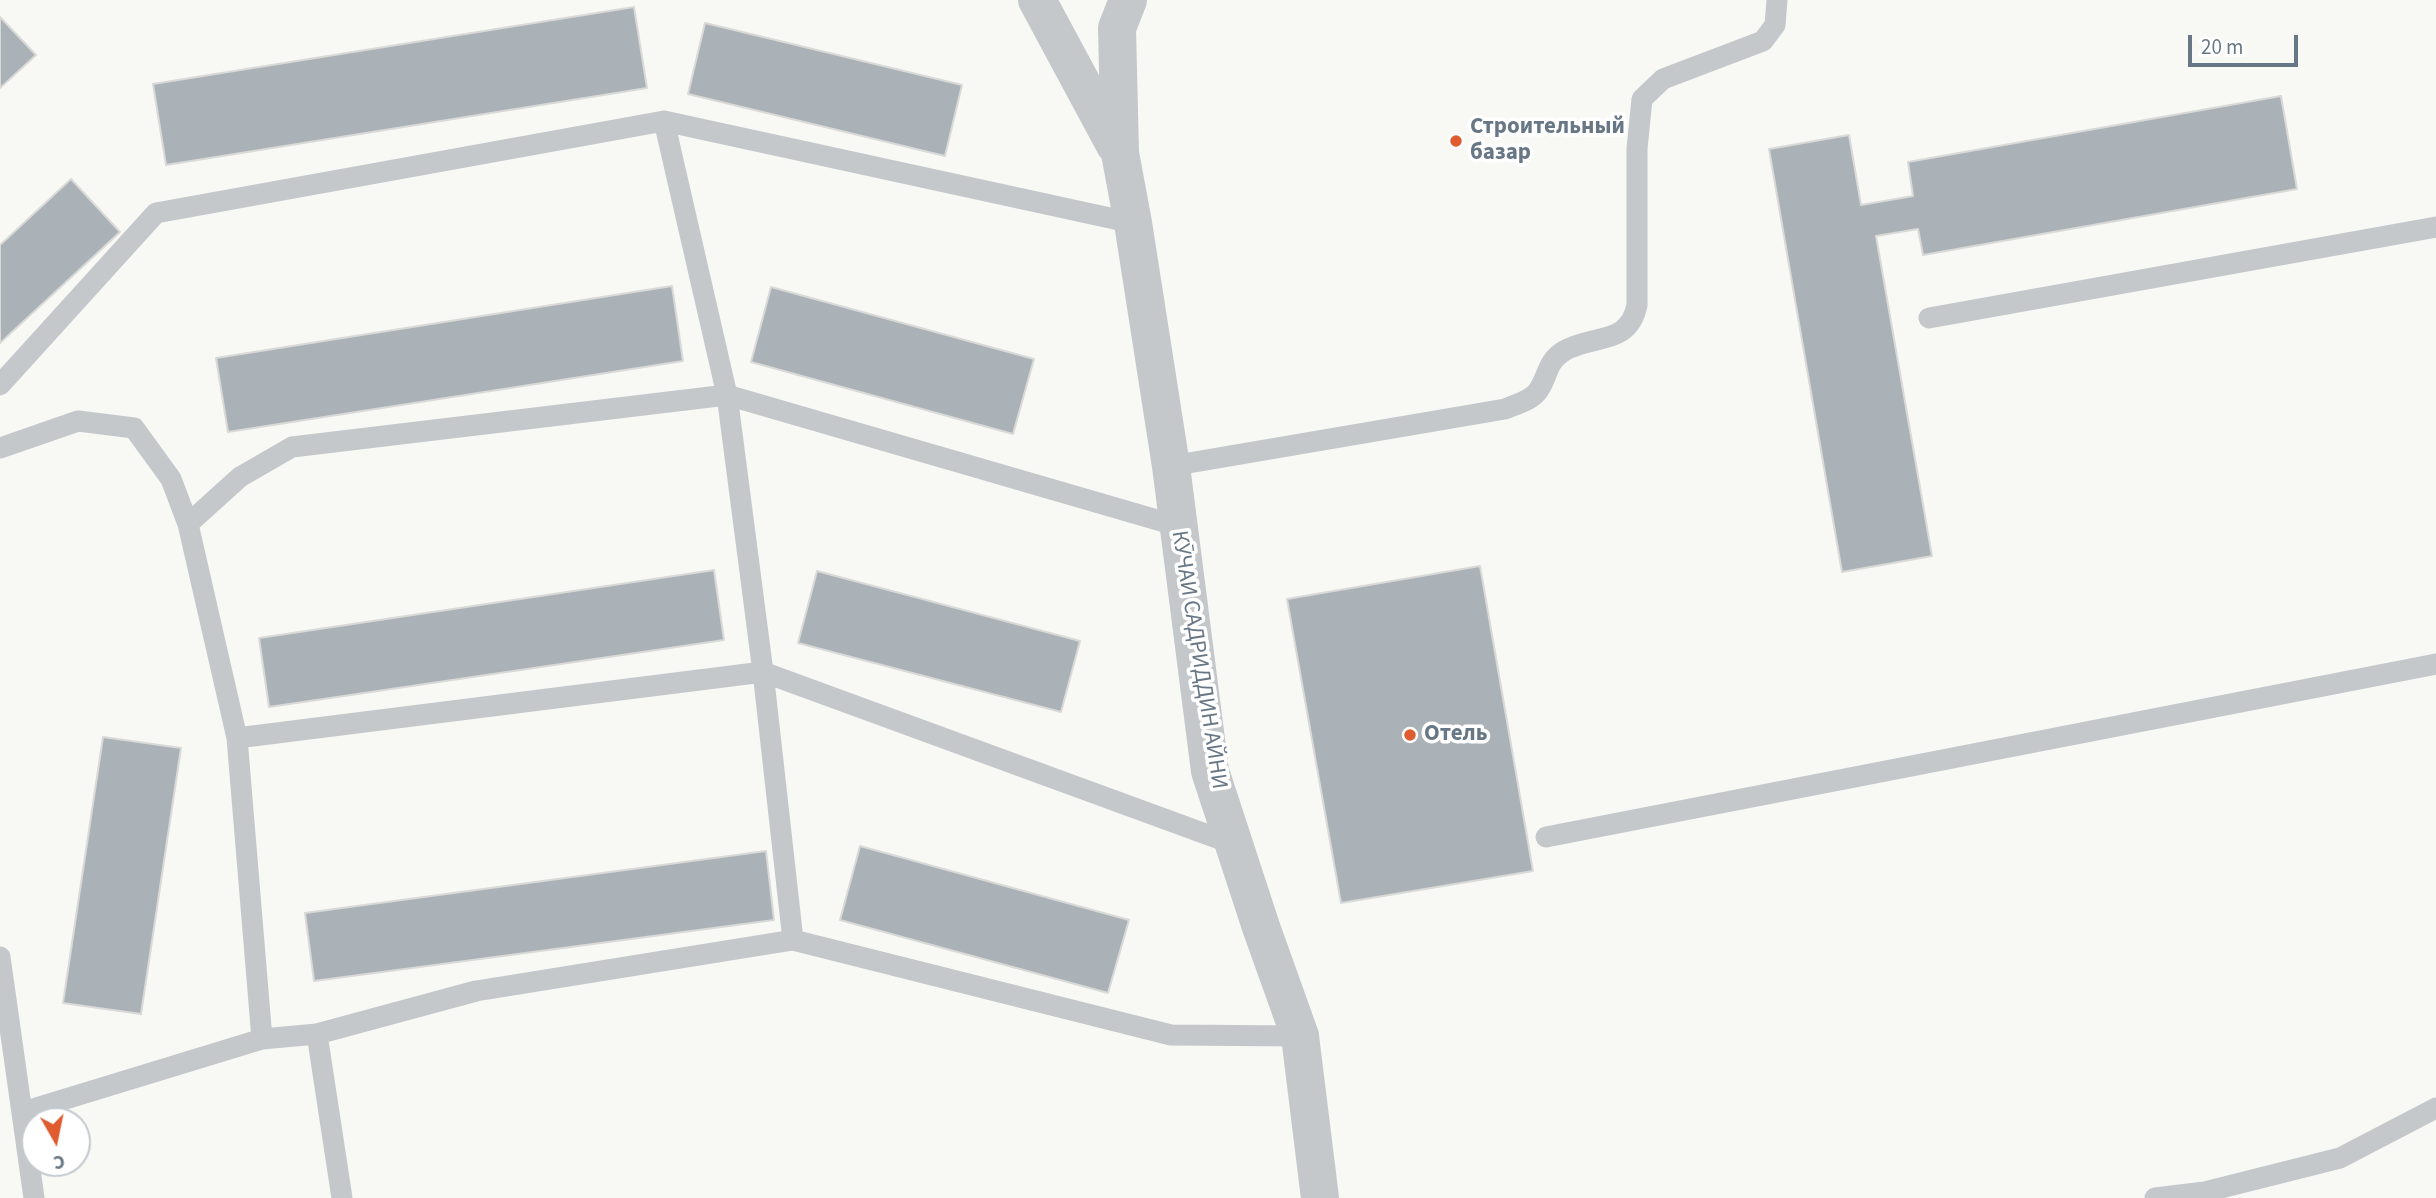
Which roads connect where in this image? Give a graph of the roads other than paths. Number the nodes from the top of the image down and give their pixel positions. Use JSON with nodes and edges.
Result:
{"nodes":[{"id":1,"x":1037,"y":0,"type":"edge"},
{"id":2,"x":1128,"y":0,"type":"edge"},
{"id":3,"x":1777,"y":0,"type":"edge"},
{"id":4,"x":664,"y":121,"type":"junction"},
{"id":5,"x":1119,"y":153,"type":"junction"},
{"id":6,"x":1133,"y":223,"type":"junction"},
{"id":7,"x":2436,"y":227,"type":"edge"},
{"id":8,"x":1929,"y":318,"type":"dead end"},
{"id":9,"x":0,"y":386,"type":"edge"},
{"id":10,"x":727,"y":396,"type":"junction"},
{"id":11,"x":0,"y":448,"type":"edge"},
{"id":12,"x":1171,"y":466,"type":"junction"},
{"id":13,"x":188,"y":524,"type":"junction"},
{"id":14,"x":1178,"y":526,"type":"junction"},
{"id":15,"x":2436,"y":664,"type":"edge"},
{"id":16,"x":763,"y":673,"type":"junction"},
{"id":17,"x":237,"y":738,"type":"junction"},
{"id":18,"x":1546,"y":837,"type":"dead end"},
{"id":19,"x":1233,"y":845,"type":"junction"},
{"id":20,"x":793,"y":940,"type":"junction"},
{"id":21,"x":0,"y":957,"type":"edge"},
{"id":22,"x":317,"y":1034,"type":"junction"},
{"id":23,"x":1300,"y":1036,"type":"junction"},
{"id":24,"x":262,"y":1039,"type":"junction"},
{"id":25,"x":22,"y":1107,"type":"edge"},
{"id":26,"x":39,"y":1107,"type":"edge"},
{"id":27,"x":2436,"y":1108,"type":"edge"},
{"id":28,"x":31,"y":1177,"type":"edge"},
{"id":29,"x":34,"y":1198,"type":"edge"},
{"id":30,"x":342,"y":1198,"type":"edge"},
{"id":31,"x":1320,"y":1198,"type":"edge"},
{"id":32,"x":2155,"y":1198,"type":"edge"}],
"edges":[{"from":1,"to":5,"type":"street","name":"КӮЧАИ САДРИДДИН АЙНИ"},
{"from":2,"to":5,"type":"street","name":"КӮЧАИ САДРИДДИН АЙНИ"},
{"from":3,"to":12,"type":"lane"},
{"from":4,"to":6,"type":"lane"},
{"from":4,"to":9,"type":"lane"},
{"from":4,"to":10,"type":"lane"},
{"from":5,"to":6,"type":"street","name":"КӮЧАИ САДРИДДИН АЙНИ"},
{"from":6,"to":12,"type":"street","name":"КӮЧАИ САДРИДДИН АЙНИ"},
{"from":7,"to":8,"type":"lane"},
{"from":10,"to":13,"type":"lane"},
{"from":10,"to":14,"type":"lane"},
{"from":10,"to":16,"type":"lane"},
{"from":11,"to":13,"type":"lane"},
{"from":12,"to":14,"type":"street","name":"КӮЧАИ САДРИДДИН АЙНИ"},
{"from":13,"to":17,"type":"lane"},
{"from":14,"to":19,"type":"street","name":"КӮЧАИ САДРИДДИН АЙНИ"},
{"from":15,"to":18,"type":"lane"},
{"from":16,"to":17,"type":"lane"},
{"from":16,"to":19,"type":"lane"},
{"from":16,"to":20,"type":"lane"},
{"from":17,"to":24,"type":"lane"},
{"from":19,"to":23,"type":"street","name":"КӮЧАИ САДРИДДИН АЙНИ"},
{"from":20,"to":22,"type":"lane"},
{"from":20,"to":23,"type":"lane"},
{"from":21,"to":25,"type":"lane"},
{"from":22,"to":24,"type":"lane"},
{"from":22,"to":30,"type":"lane"},
{"from":23,"to":31,"type":"street","name":"КӮЧАИ САДРИДДИН АЙНИ"},
{"from":24,"to":26,"type":"lane"},
{"from":27,"to":32,"type":"lane"},
{"from":28,"to":29,"type":"lane"}]}
